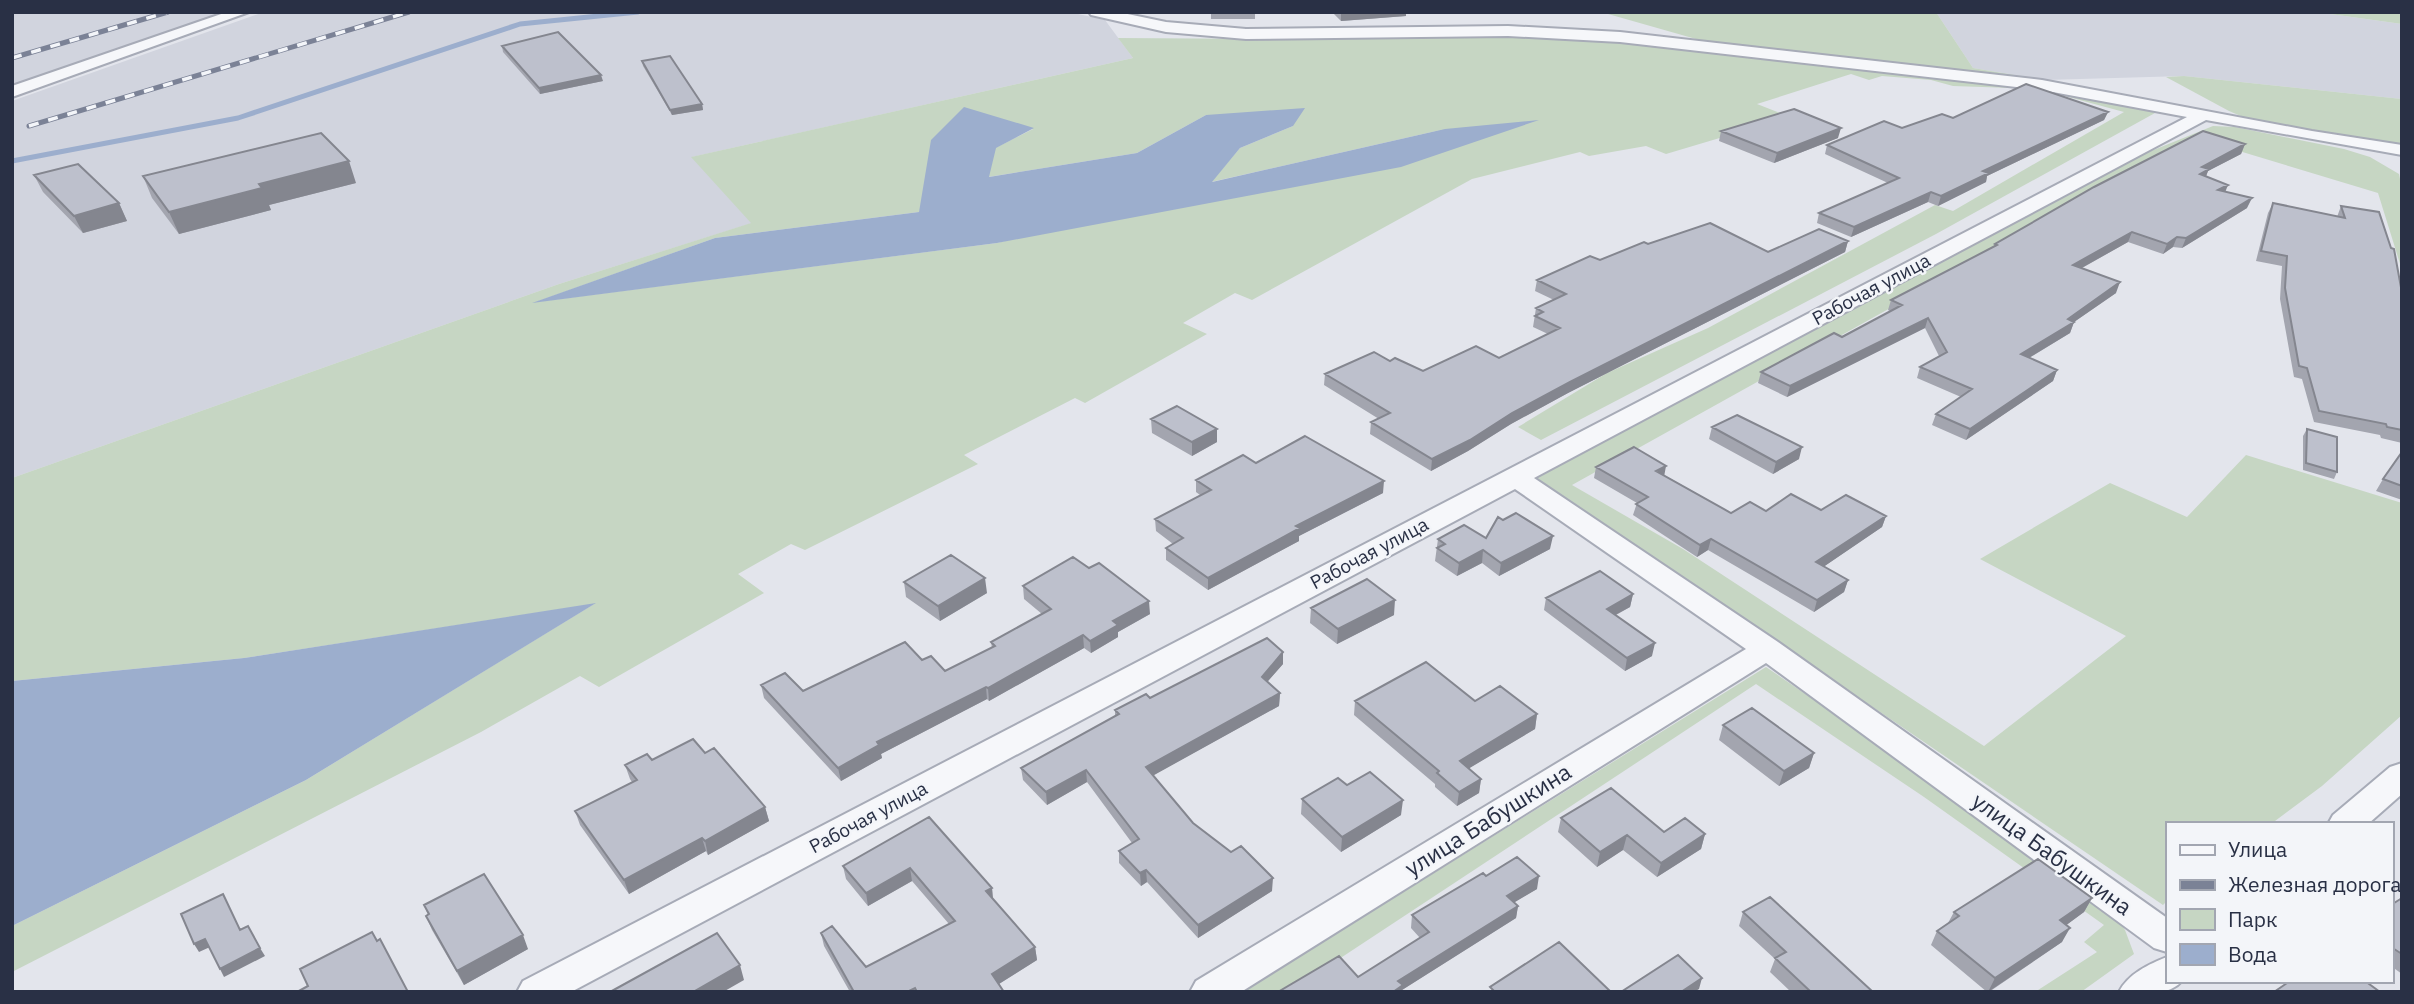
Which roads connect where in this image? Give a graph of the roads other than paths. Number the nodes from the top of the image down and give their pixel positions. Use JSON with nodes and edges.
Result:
{"nodes":[{"id":1,"x":242,"y":12,"type":"edge"},
{"id":2,"x":1096,"y":12,"type":"edge"},
{"id":3,"x":12,"y":92,"type":"edge"},
{"id":4,"x":2203,"y":115,"type":"junction"},
{"id":5,"x":2402,"y":150,"type":"edge"},
{"id":6,"x":1515,"y":477,"type":"junction"},
{"id":7,"x":1767,"y":649,"type":"junction"},
{"id":8,"x":2402,"y":775,"type":"edge"},
{"id":9,"x":2347,"y":822,"type":"edge"},
{"id":10,"x":2166,"y":936,"type":"edge"},
{"id":11,"x":2166,"y":974,"type":"edge"},
{"id":12,"x":536,"y":992,"type":"edge"},
{"id":13,"x":1209,"y":992,"type":"edge"},
{"id":14,"x":2138,"y":992,"type":"edge"}],
"edges":[{"from":1,"to":3,"type":"street"},
{"from":2,"to":4,"type":"street"},
{"from":4,"to":5,"type":"street"},
{"from":4,"to":6,"type":"street","name":"Рабочая улица"},
{"from":6,"to":7,"type":"street","name":"улица Бабушкина"},
{"from":6,"to":12,"type":"street","name":"Рабочая улица"},
{"from":7,"to":10,"type":"street","name":"улица Бабушкина"},
{"from":7,"to":13,"type":"street","name":"улица Бабушкина"},
{"from":8,"to":9,"type":"street"},
{"from":11,"to":14,"type":"street"}]}
